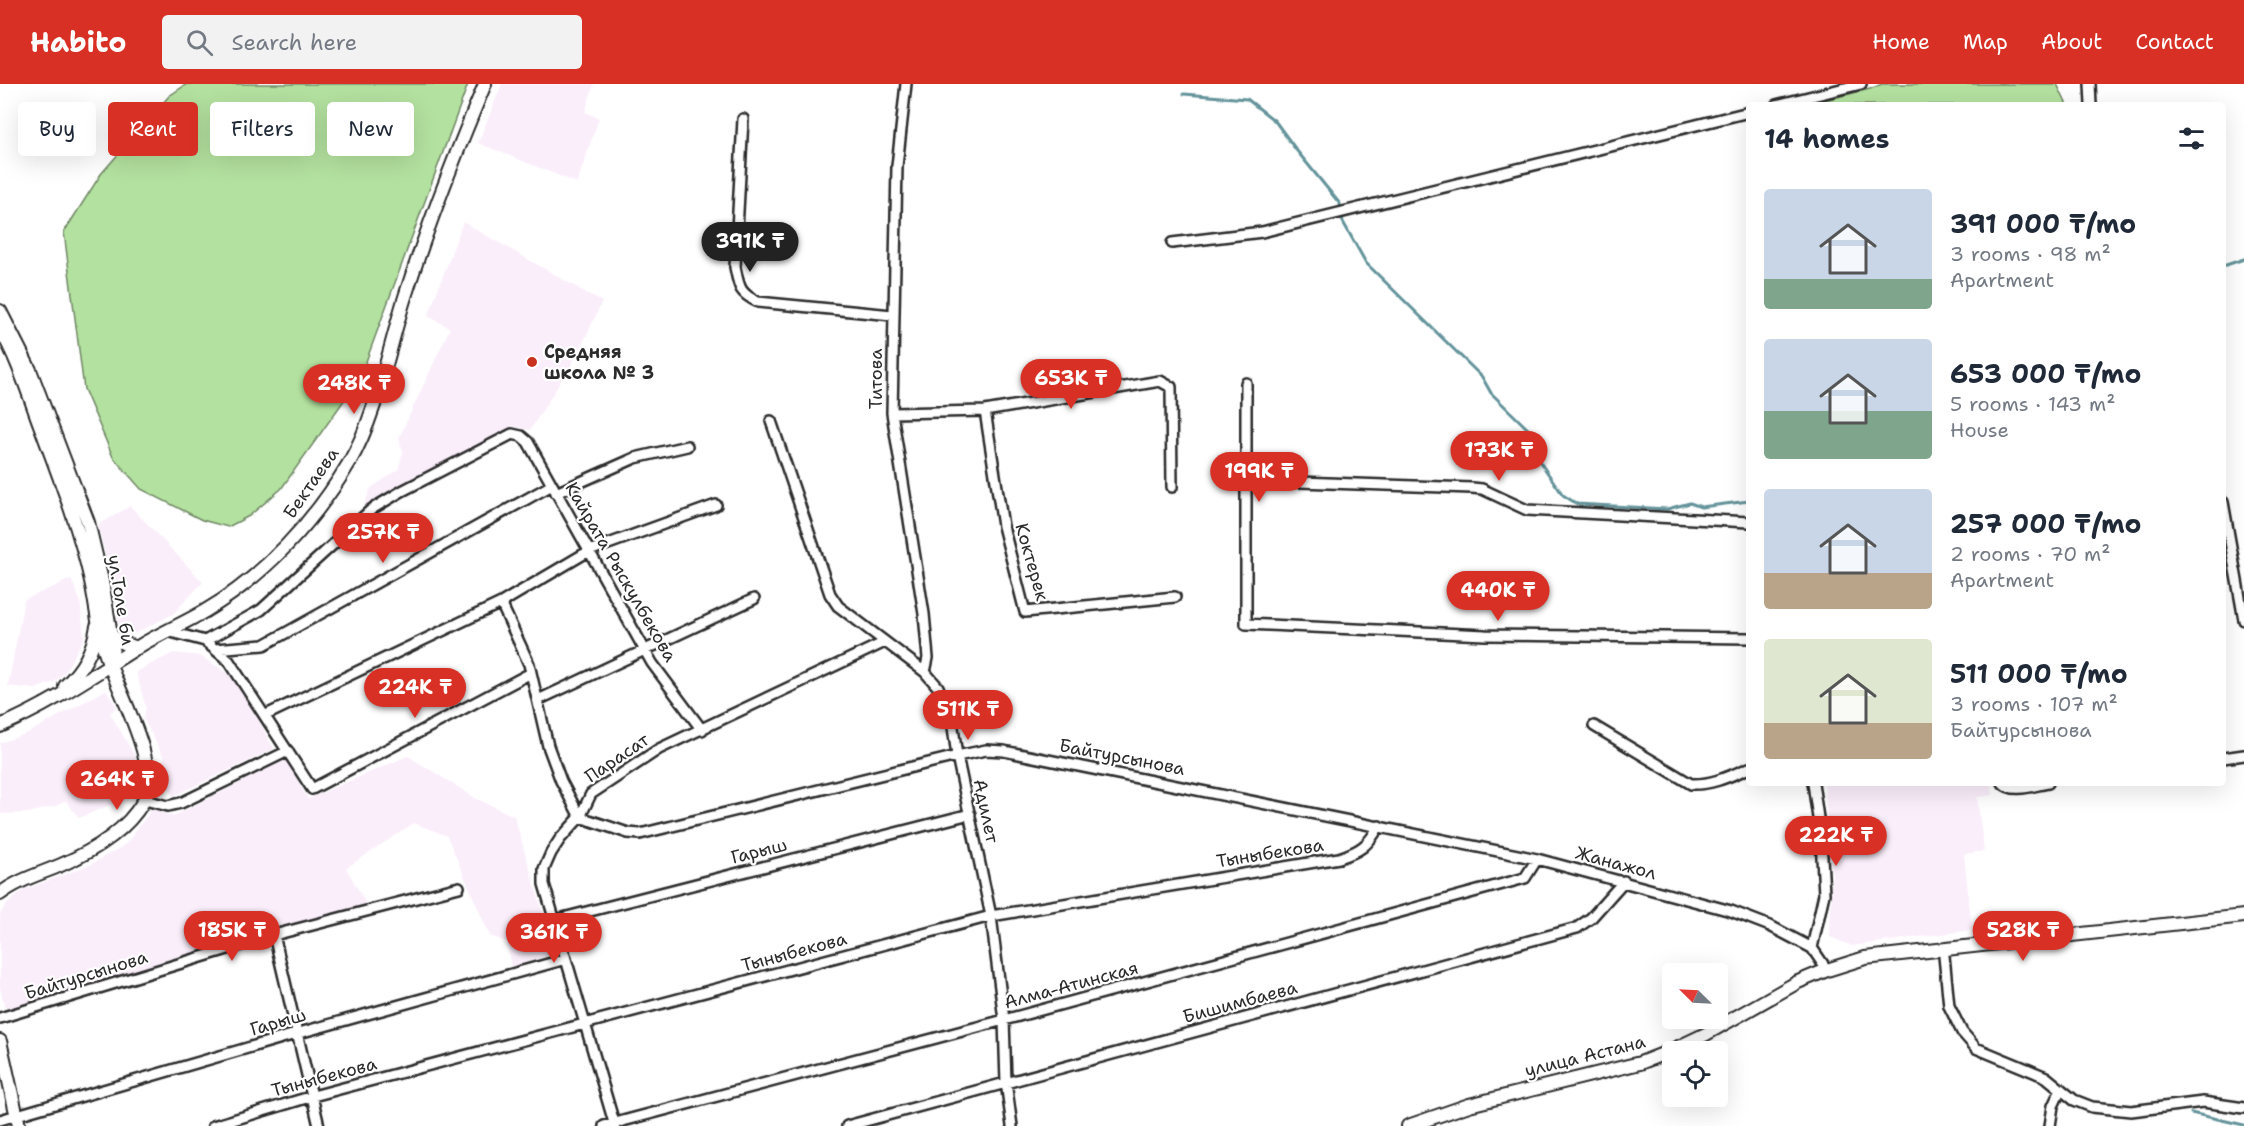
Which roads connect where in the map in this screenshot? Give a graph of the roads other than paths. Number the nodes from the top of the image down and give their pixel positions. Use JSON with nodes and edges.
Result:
{"nodes":[{"id":1,"x":484,"y":84,"type":"edge"},
{"id":2,"x":906,"y":84,"type":"edge"},
{"id":3,"x":1861,"y":84,"type":"edge"},
{"id":4,"x":2090,"y":84,"type":"edge"},
{"id":5,"x":1788,"y":102,"type":"edge"},
{"id":6,"x":2091,"y":102,"type":"edge"},
{"id":7,"x":1746,"y":113,"type":"edge"},
{"id":8,"x":743,"y":119,"type":"dead end"},
{"id":9,"x":1172,"y":243,"type":"dead end"},
{"id":10,"x":0,"y":311,"type":"edge"},
{"id":11,"x":892,"y":315,"type":"junction"},
{"id":12,"x":0,"y":329,"type":"edge"},
{"id":13,"x":1246,"y":383,"type":"dead end"},
{"id":14,"x":986,"y":411,"type":"junction"},
{"id":15,"x":892,"y":413,"type":"junction"},
{"id":16,"x":771,"y":421,"type":"dead end"},
{"id":17,"x":687,"y":446,"type":"dead end"},
{"id":18,"x":1245,"y":480,"type":"junction"},
{"id":19,"x":1172,"y":487,"type":"dead end"},
{"id":20,"x":554,"y":489,"type":"junction"},
{"id":21,"x":716,"y":505,"type":"dead end"},
{"id":22,"x":1746,"y":522,"type":"edge"},
{"id":23,"x":2226,"y":535,"type":"edge"},
{"id":24,"x":589,"y":551,"type":"junction"},
{"id":25,"x":2228,"y":557,"type":"edge"},
{"id":26,"x":1175,"y":597,"type":"dead end"},
{"id":27,"x":754,"y":600,"type":"dead end"},
{"id":28,"x":501,"y":603,"type":"junction"},
{"id":29,"x":98,"y":616,"type":"junction"},
{"id":30,"x":2244,"y":620,"type":"edge"},
{"id":31,"x":167,"y":631,"type":"junction"},
{"id":32,"x":111,"y":635,"type":"junction"},
{"id":33,"x":1746,"y":638,"type":"edge"},
{"id":34,"x":204,"y":641,"type":"junction"},
{"id":35,"x":885,"y":642,"type":"junction"},
{"id":36,"x":137,"y":648,"type":"junction"},
{"id":37,"x":215,"y":649,"type":"junction"},
{"id":38,"x":644,"y":650,"type":"junction"},
{"id":39,"x":110,"y":666,"type":"junction"},
{"id":40,"x":925,"y":672,"type":"junction"},
{"id":41,"x":531,"y":673,"type":"junction"},
{"id":42,"x":54,"y":697,"type":"junction"},
{"id":43,"x":538,"y":700,"type":"junction"},
{"id":44,"x":266,"y":715,"type":"junction"},
{"id":45,"x":0,"y":726,"type":"edge"},
{"id":46,"x":1594,"y":726,"type":"dead end"},
{"id":47,"x":702,"y":730,"type":"junction"},
{"id":48,"x":288,"y":751,"type":"junction"},
{"id":49,"x":2244,"y":755,"type":"edge"},
{"id":50,"x":957,"y":756,"type":"junction"},
{"id":51,"x":2226,"y":758,"type":"edge"},
{"id":52,"x":1746,"y":769,"type":"edge"},
{"id":53,"x":1813,"y":786,"type":"edge"},
{"id":54,"x":2006,"y":786,"type":"edge"},
{"id":55,"x":2032,"y":786,"type":"edge"},
{"id":56,"x":145,"y":800,"type":"junction"},
{"id":57,"x":970,"y":814,"type":"junction"},
{"id":58,"x":580,"y":817,"type":"junction"},
{"id":59,"x":1379,"y":826,"type":"junction"},
{"id":60,"x":1537,"y":859,"type":"junction"},
{"id":61,"x":1624,"y":881,"type":"junction"},
{"id":62,"x":459,"y":887,"type":"dead end"},
{"id":63,"x":0,"y":894,"type":"edge"},
{"id":64,"x":991,"y":915,"type":"junction"},
{"id":65,"x":2244,"y":916,"type":"edge"},
{"id":66,"x":555,"y":920,"type":"junction"},
{"id":67,"x":2212,"y":921,"type":"junction"},
{"id":68,"x":274,"y":935,"type":"junction"},
{"id":69,"x":1812,"y":948,"type":"junction"},
{"id":70,"x":1944,"y":956,"type":"junction"},
{"id":71,"x":566,"y":959,"type":"junction"},
{"id":72,"x":1827,"y":970,"type":"junction"},
{"id":73,"x":0,"y":1018,"type":"edge"},
{"id":74,"x":1004,"y":1020,"type":"junction"},
{"id":75,"x":585,"y":1025,"type":"junction"},
{"id":76,"x":299,"y":1033,"type":"junction"},
{"id":77,"x":0,"y":1041,"type":"edge"},
{"id":78,"x":1006,"y":1082,"type":"junction"},
{"id":79,"x":2061,"y":1089,"type":"junction"},
{"id":80,"x":313,"y":1096,"type":"junction"},
{"id":81,"x":2244,"y":1108,"type":"edge"},
{"id":82,"x":0,"y":1120,"type":"edge"},
{"id":83,"x":18,"y":1121,"type":"edge"},
{"id":84,"x":614,"y":1125,"type":"edge"},
{"id":85,"x":213,"y":1126,"type":"edge"},
{"id":86,"x":319,"y":1126,"type":"edge"},
{"id":87,"x":604,"y":1126,"type":"edge"},
{"id":88,"x":847,"y":1126,"type":"edge"},
{"id":89,"x":1012,"y":1126,"type":"edge"},
{"id":90,"x":1408,"y":1126,"type":"edge"},
{"id":91,"x":2050,"y":1126,"type":"edge"}],
"edges":[{"from":1,"to":31,"type":"main road","name":"Бектаева"},
{"from":2,"to":11,"type":"street","name":"Титова"},
{"from":3,"to":5,"type":"street"},
{"from":4,"to":6,"type":"street"},
{"from":7,"to":9,"type":"street"},
{"from":8,"to":11,"type":"street"},
{"from":10,"to":32,"type":"main road","name":"ул.Толе би"},
{"from":11,"to":15,"type":"street","name":"Титова"},
{"from":12,"to":29,"type":"main road","name":"ул.Толе би"},
{"from":13,"to":18,"type":"street"},
{"from":14,"to":15,"type":"street"},
{"from":14,"to":19,"type":"street"},
{"from":14,"to":26,"type":"street","name":"Коктерек"},
{"from":15,"to":40,"type":"street","name":"Титова"},
{"from":16,"to":35,"type":"street","name":"Адилет"},
{"from":17,"to":20,"type":"street"},
{"from":18,"to":22,"type":"street"},
{"from":18,"to":33,"type":"street"},
{"from":20,"to":24,"type":"street","name":"Кайрата Рыскулбекова"},
{"from":20,"to":34,"type":"street","name":"Кайрата Рыскулбекова"},
{"from":20,"to":37,"type":"street"},
{"from":21,"to":24,"type":"street"},
{"from":23,"to":25,"type":"street"},
{"from":24,"to":28,"type":"street"},
{"from":24,"to":38,"type":"street","name":"Кайрата Рыскулбекова"},
{"from":25,"to":30,"type":"street"},
{"from":27,"to":38,"type":"street"},
{"from":28,"to":41,"type":"street"},
{"from":28,"to":44,"type":"street"},
{"from":29,"to":39,"type":"main road","name":"ул.Толе би"},
{"from":29,"to":42,"type":"main road"},
{"from":31,"to":34,"type":"street"},
{"from":31,"to":36,"type":"main road","name":"Бектаева"},
{"from":32,"to":36,"type":"main road"},
{"from":32,"to":39,"type":"main road","name":"ул.Толе би"},
{"from":34,"to":37,"type":"street"},
{"from":35,"to":40,"type":"street","name":"Адилет"},
{"from":35,"to":47,"type":"street","name":"Парасат"},
{"from":36,"to":39,"type":"main road","name":"Бектаева"},
{"from":37,"to":44,"type":"street"},
{"from":38,"to":43,"type":"street"},
{"from":38,"to":47,"type":"street","name":"Кайрата Рыскулбекова"},
{"from":39,"to":42,"type":"main road","name":"Бектаева"},
{"from":39,"to":56,"type":"main road"},
{"from":40,"to":50,"type":"street","name":"Адилет"},
{"from":41,"to":43,"type":"street"},
{"from":41,"to":48,"type":"street"},
{"from":42,"to":45,"type":"main road","name":"Бектаева"},
{"from":43,"to":58,"type":"street"},
{"from":44,"to":48,"type":"street"},
{"from":46,"to":52,"type":"street"},
{"from":47,"to":58,"type":"street","name":"Парасат"},
{"from":48,"to":56,"type":"street"},
{"from":49,"to":51,"type":"street"},
{"from":50,"to":57,"type":"street","name":"Адилет"},
{"from":50,"to":58,"type":"street","name":"Байтурсынова"},
{"from":50,"to":59,"type":"street","name":"Байтурсынова"},
{"from":53,"to":69,"type":"street"},
{"from":54,"to":55,"type":"street"},
{"from":56,"to":63,"type":"main road"},
{"from":57,"to":64,"type":"street","name":"Адилет"},
{"from":57,"to":66,"type":"street","name":"Гарыш"},
{"from":58,"to":66,"type":"street","name":"Парасат"},
{"from":59,"to":60,"type":"street","name":"Жанажол"},
{"from":59,"to":64,"type":"street","name":"Тыныбекова"},
{"from":60,"to":61,"type":"street","name":"Жанажол"},
{"from":60,"to":74,"type":"street","name":"Алма-Атинская"},
{"from":61,"to":69,"type":"street","name":"Жанажол"},
{"from":61,"to":78,"type":"street","name":"Бишимбаева"},
{"from":62,"to":68,"type":"street","name":"Байтурсынова"},
{"from":64,"to":74,"type":"street","name":"Адилет"},
{"from":64,"to":75,"type":"street","name":"Тыныбекова"},
{"from":65,"to":67,"type":"main road","name":"улица Астана"},
{"from":66,"to":71,"type":"street","name":"Парасат"},
{"from":67,"to":70,"type":"main road","name":"улица Астана"},
{"from":67,"to":72,"type":"main road","name":"улица Астана"},
{"from":68,"to":73,"type":"street","name":"Байтурсынова"},
{"from":68,"to":76,"type":"street"},
{"from":69,"to":72,"type":"street","name":"Жанажол"},
{"from":70,"to":72,"type":"main road","name":"улица Астана"},
{"from":70,"to":79,"type":"street"},
{"from":71,"to":75,"type":"street","name":"Парасат"},
{"from":71,"to":76,"type":"street","name":"Гарыш"},
{"from":72,"to":90,"type":"main road","name":"улица Астана"},
{"from":74,"to":78,"type":"street","name":"Адилет"},
{"from":74,"to":84,"type":"street","name":"Алма-Атинская"},
{"from":75,"to":80,"type":"street","name":"Тыныбекова"},
{"from":75,"to":84,"type":"street","name":"Парасат"},
{"from":76,"to":80,"type":"street"},
{"from":76,"to":83,"type":"street","name":"Гарыш"},
{"from":77,"to":83,"type":"main road"},
{"from":78,"to":88,"type":"street","name":"Бишимбаева"},
{"from":78,"to":89,"type":"street","name":"Адилет"},
{"from":79,"to":81,"type":"street"},
{"from":79,"to":91,"type":"street"},
{"from":80,"to":85,"type":"street","name":"Тыныбекова"},
{"from":80,"to":86,"type":"street"},
{"from":82,"to":83,"type":"street","name":"Гарыш"},
{"from":84,"to":87,"type":"street","name":"Алма-Атинская"}]}
